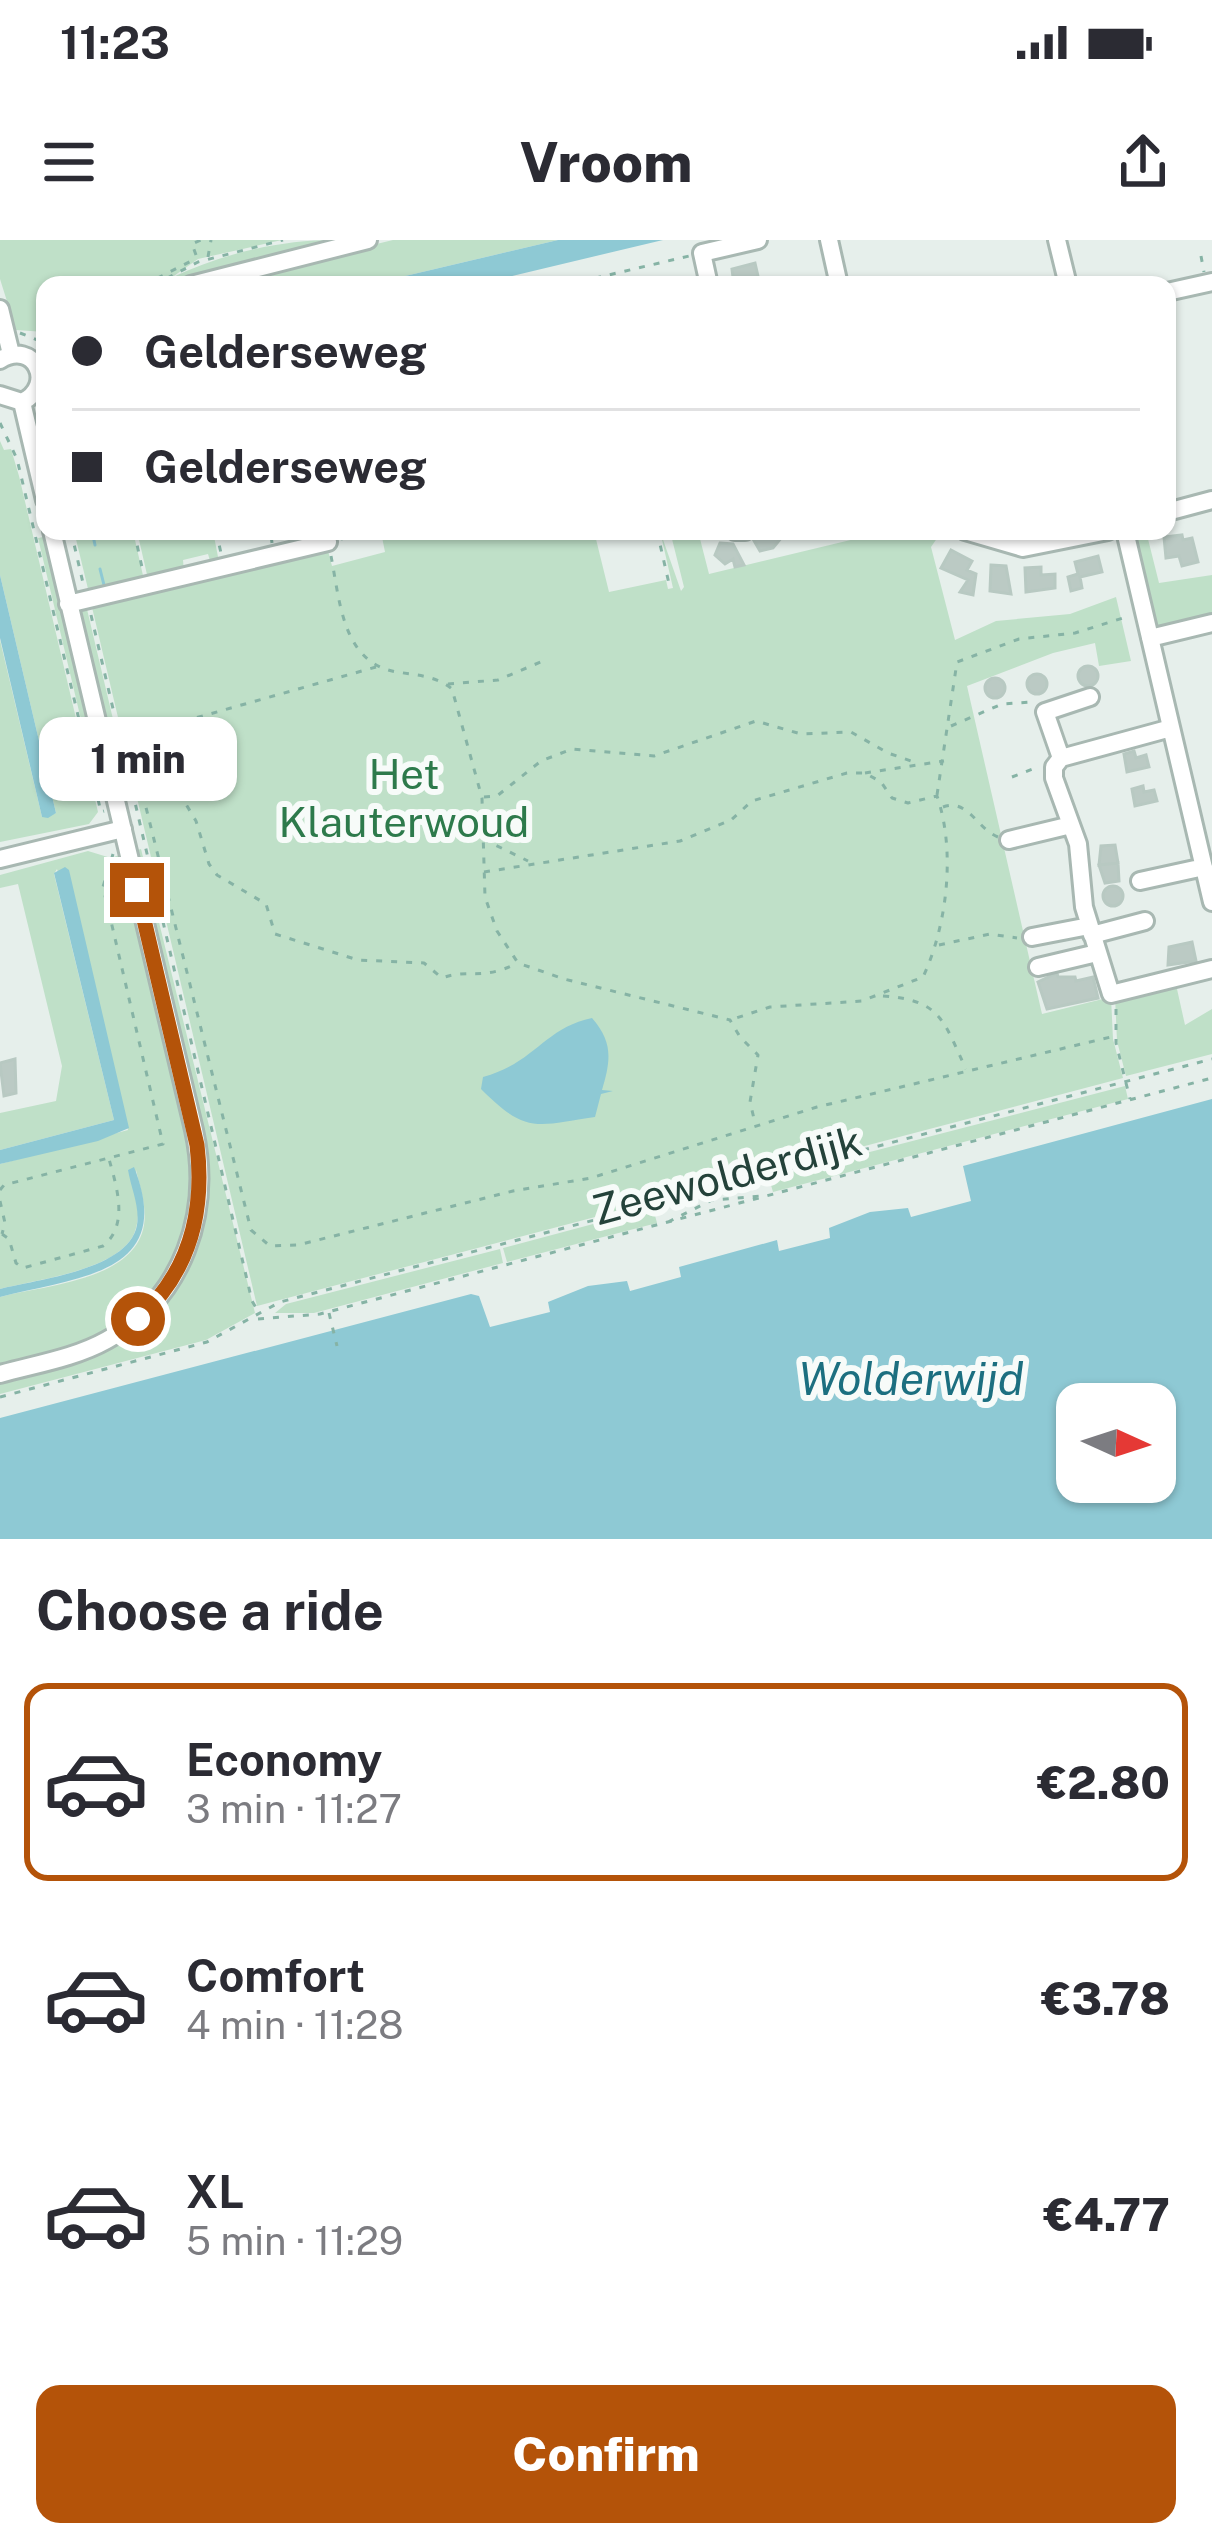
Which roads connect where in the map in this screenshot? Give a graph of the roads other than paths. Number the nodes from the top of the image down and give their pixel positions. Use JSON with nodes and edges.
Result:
{"nodes":[{"id":1,"x":368,"y":240,"type":"edge"},
{"id":2,"x":758,"y":240,"type":"edge"},
{"id":3,"x":829,"y":240,"type":"edge"},
{"id":4,"x":1057,"y":240,"type":"edge"},
{"id":5,"x":226,"y":276,"type":"edge"},
{"id":6,"x":708,"y":276,"type":"edge"},
{"id":7,"x":836,"y":276,"type":"edge"},
{"id":8,"x":1066,"y":276,"type":"edge"},
{"id":9,"x":1212,"y":283,"type":"edge"},
{"id":10,"x":1176,"y":290,"type":"edge"},
{"id":11,"x":0,"y":309,"type":"edge"},
{"id":12,"x":6,"y":357,"type":"edge"},
{"id":13,"x":36,"y":366,"type":"edge"},
{"id":14,"x":36,"y":389,"type":"edge"},
{"id":15,"x":0,"y":395,"type":"edge"},
{"id":16,"x":22,"y":402,"type":"junction"},
{"id":17,"x":36,"y":462,"type":"edge"},
{"id":18,"x":1212,"y":500,"type":"edge"},
{"id":19,"x":1176,"y":510,"type":"edge"},
{"id":20,"x":54,"y":540,"type":"edge"},
{"id":21,"x":995,"y":540,"type":"edge"},
{"id":22,"x":1062,"y":540,"type":"edge"},
{"id":23,"x":1127,"y":540,"type":"edge"},
{"id":24,"x":328,"y":542,"type":"road end"},
{"id":25,"x":68,"y":604,"type":"junction"},
{"id":26,"x":1212,"y":623,"type":"edge"},
{"id":27,"x":1150,"y":638,"type":"junction"},
{"id":28,"x":1090,"y":698,"type":"dead end"},
{"id":29,"x":1171,"y":728,"type":"junction"},
{"id":30,"x":1061,"y":758,"type":"junction"},
{"id":31,"x":1212,"y":806,"type":"edge"},
{"id":32,"x":1191,"y":813,"type":"junction"},
{"id":33,"x":1072,"y":825,"type":"junction"},
{"id":34,"x":114,"y":832,"type":"junction"},
{"id":35,"x":1009,"y":840,"type":"road end"},
{"id":36,"x":0,"y":859,"type":"edge"},
{"id":37,"x":1208,"y":876,"type":"edge"},
{"id":38,"x":1140,"y":881,"type":"dead end"},
{"id":39,"x":1212,"y":902,"type":"edge"},
{"id":40,"x":1145,"y":922,"type":"dead end"},
{"id":41,"x":1032,"y":937,"type":"road end"},
{"id":42,"x":1093,"y":938,"type":"junction"},
{"id":43,"x":1037,"y":967,"type":"dead end"},
{"id":44,"x":1212,"y":969,"type":"edge"},
{"id":45,"x":0,"y":1374,"type":"edge"}],
"edges":[{"from":1,"to":5,"type":"street"},
{"from":2,"to":6,"type":"street"},
{"from":3,"to":7,"type":"street"},
{"from":4,"to":8,"type":"street"},
{"from":9,"to":10,"type":"street"},
{"from":11,"to":12,"type":"street"},
{"from":12,"to":13,"type":"street"},
{"from":14,"to":16,"type":"street"},
{"from":15,"to":16,"type":"street"},
{"from":16,"to":17,"type":"street"},
{"from":18,"to":19,"type":"street"},
{"from":20,"to":25,"type":"street"},
{"from":21,"to":22,"type":"street"},
{"from":23,"to":27,"type":"street"},
{"from":24,"to":25,"type":"street"},
{"from":25,"to":34,"type":"street"},
{"from":26,"to":27,"type":"street"},
{"from":27,"to":29,"type":"street"},
{"from":28,"to":30,"type":"street"},
{"from":29,"to":30,"type":"street"},
{"from":29,"to":32,"type":"street"},
{"from":30,"to":33,"type":"street"},
{"from":31,"to":32,"type":"street"},
{"from":32,"to":37,"type":"street"},
{"from":33,"to":35,"type":"street"},
{"from":33,"to":42,"type":"street"},
{"from":34,"to":36,"type":"street"},
{"from":34,"to":45,"type":"street"},
{"from":37,"to":38,"type":"street"},
{"from":37,"to":39,"type":"street"},
{"from":40,"to":42,"type":"street"},
{"from":41,"to":42,"type":"street"},
{"from":42,"to":43,"type":"street"},
{"from":42,"to":44,"type":"street"}]}
